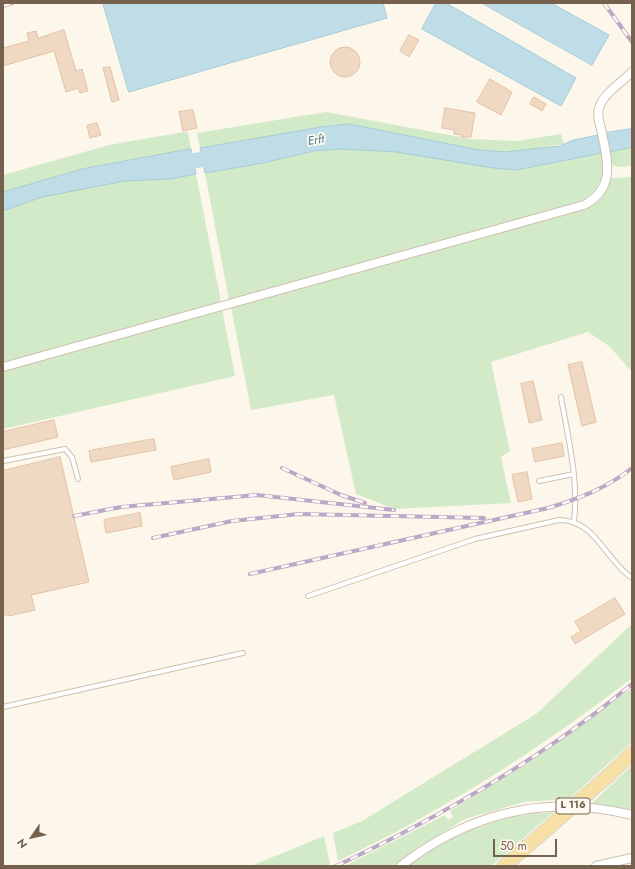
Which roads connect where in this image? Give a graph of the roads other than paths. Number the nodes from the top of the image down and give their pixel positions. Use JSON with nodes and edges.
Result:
{"nodes":[{"id":1,"x":632,"y":72,"type":"edge"},
{"id":2,"x":3,"y":367,"type":"edge"},
{"id":3,"x":561,"y":397,"type":"dead end"},
{"id":4,"x":3,"y":461,"type":"edge"},
{"id":5,"x":574,"y":474,"type":"junction"},
{"id":6,"x":78,"y":479,"type":"dead end"},
{"id":7,"x":539,"y":481,"type":"dead end"},
{"id":8,"x":574,"y":522,"type":"junction"},
{"id":9,"x":632,"y":578,"type":"edge"},
{"id":10,"x":308,"y":596,"type":"dead end"},
{"id":11,"x":243,"y":653,"type":"dead end"},
{"id":12,"x":3,"y":707,"type":"edge"},
{"id":13,"x":632,"y":754,"type":"edge"},
{"id":14,"x":632,"y":815,"type":"edge"},
{"id":15,"x":632,"y":858,"type":"edge"},
{"id":16,"x":401,"y":866,"type":"edge"},
{"id":17,"x":504,"y":866,"type":"edge"},
{"id":18,"x":596,"y":866,"type":"edge"}],
"edges":[{"from":1,"to":2,"type":"street"},
{"from":3,"to":5,"type":"lane"},
{"from":4,"to":6,"type":"lane"},
{"from":5,"to":7,"type":"lane"},
{"from":5,"to":8,"type":"lane"},
{"from":8,"to":9,"type":"lane"},
{"from":8,"to":10,"type":"lane"},
{"from":11,"to":12,"type":"lane"},
{"from":13,"to":17,"type":"main road","number":"L 116","bridge":true},
{"from":14,"to":16,"type":"street"},
{"from":15,"to":18,"type":"street"}]}
